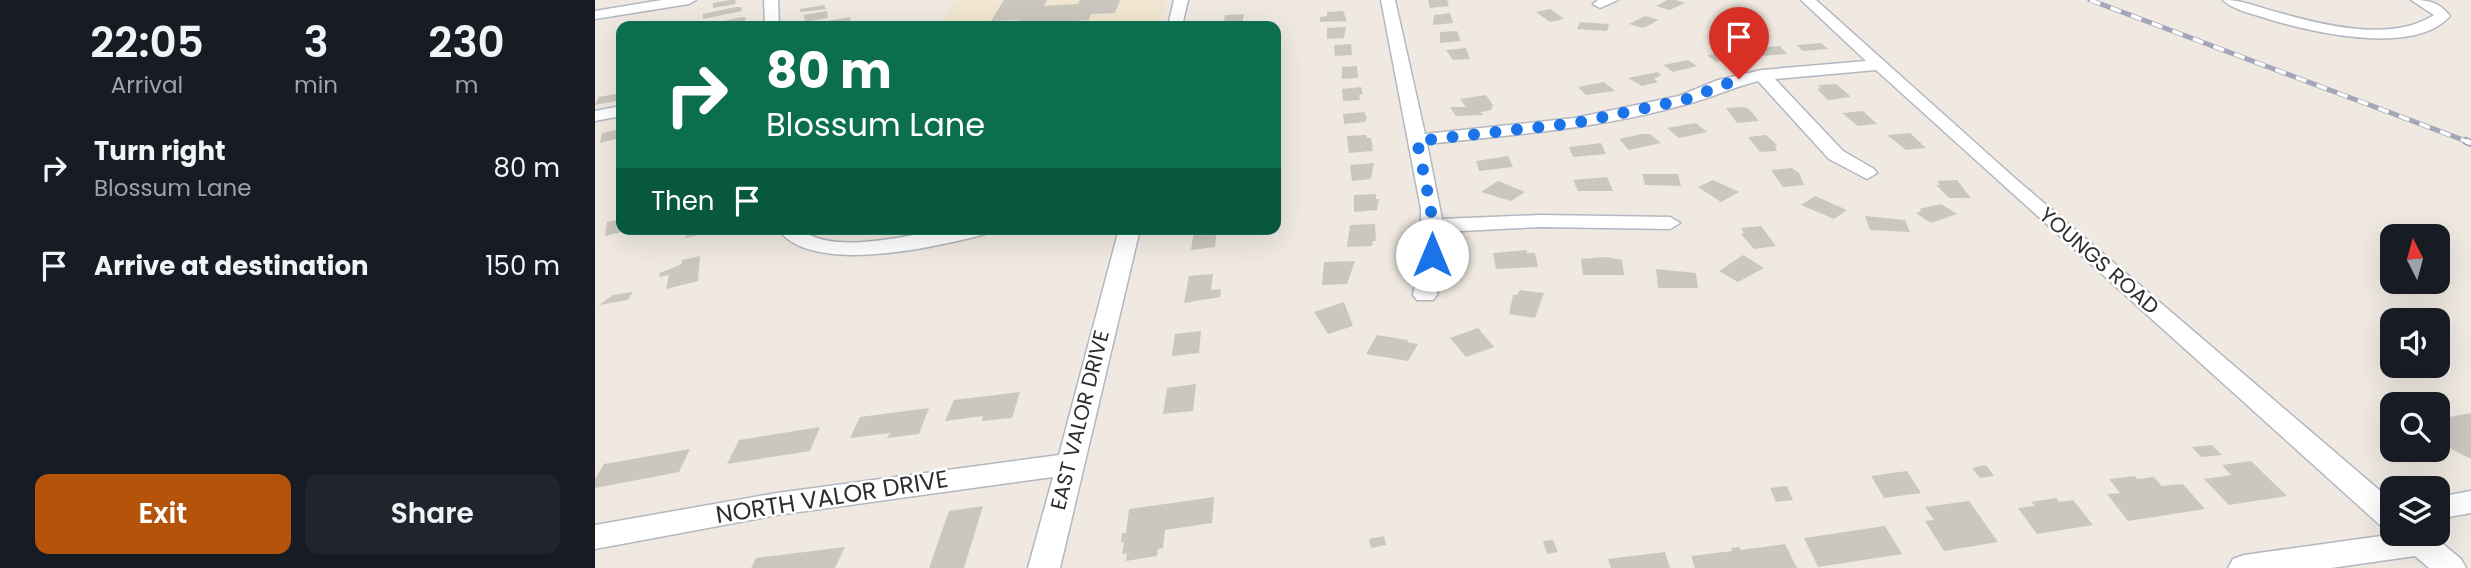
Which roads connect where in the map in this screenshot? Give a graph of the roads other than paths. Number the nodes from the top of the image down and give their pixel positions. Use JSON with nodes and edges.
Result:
{"nodes":[{"id":1,"x":689,"y":0,"type":"edge"},
{"id":2,"x":771,"y":0,"type":"edge"},
{"id":3,"x":1181,"y":0,"type":"edge"},
{"id":4,"x":1388,"y":0,"type":"edge"},
{"id":5,"x":1808,"y":0,"type":"edge"},
{"id":6,"x":2230,"y":0,"type":"edge"},
{"id":7,"x":2418,"y":0,"type":"edge"},
{"id":8,"x":595,"y":15,"type":"edge"},
{"id":9,"x":772,"y":21,"type":"edge"},
{"id":10,"x":1176,"y":21,"type":"edge"},
{"id":11,"x":1880,"y":65,"type":"junction"},
{"id":12,"x":1762,"y":75,"type":"junction"},
{"id":13,"x":616,"y":112,"type":"edge"},
{"id":14,"x":595,"y":116,"type":"edge"},
{"id":15,"x":1417,"y":141,"type":"junction"},
{"id":16,"x":1867,"y":173,"type":"dead end"},
{"id":17,"x":1670,"y":223,"type":"dead end"},
{"id":18,"x":1433,"y":226,"type":"junction"},
{"id":19,"x":791,"y":235,"type":"edge"},
{"id":20,"x":940,"y":235,"type":"edge"},
{"id":21,"x":1128,"y":235,"type":"edge"},
{"id":22,"x":1425,"y":295,"type":"dead end"},
{"id":23,"x":1069,"y":464,"type":"junction"},
{"id":24,"x":2471,"y":502,"type":"edge"},
{"id":25,"x":2450,"y":506,"type":"edge"},
{"id":26,"x":2380,"y":507,"type":"edge"},
{"id":27,"x":2380,"y":531,"type":"edge"},
{"id":28,"x":595,"y":537,"type":"edge"},
{"id":29,"x":2425,"y":546,"type":"edge"},
{"id":30,"x":1044,"y":568,"type":"edge"},
{"id":31,"x":2244,"y":568,"type":"edge"},
{"id":32,"x":2450,"y":568,"type":"edge"}],
"edges":[{"from":1,"to":8,"type":"street"},
{"from":2,"to":9,"type":"street"},
{"from":3,"to":10,"type":"street"},
{"from":4,"to":15,"type":"street"},
{"from":5,"to":11,"type":"street","name":"YOUNGS ROAD"},
{"from":6,"to":7,"type":"street"},
{"from":11,"to":12,"type":"street"},
{"from":11,"to":26,"type":"street","name":"YOUNGS ROAD"},
{"from":12,"to":15,"type":"street"},
{"from":12,"to":16,"type":"street"},
{"from":13,"to":14,"type":"street"},
{"from":15,"to":18,"type":"street"},
{"from":17,"to":18,"type":"street"},
{"from":18,"to":22,"type":"street"},
{"from":19,"to":20,"type":"street"},
{"from":21,"to":23,"type":"street","name":"EAST VALOR DRIVE"},
{"from":23,"to":28,"type":"street","name":"NORTH VALOR DRIVE"},
{"from":23,"to":30,"type":"street","name":"EAST VALOR DRIVE"},
{"from":24,"to":25,"type":"street"},
{"from":27,"to":31,"type":"street"},
{"from":29,"to":32,"type":"street","name":"YOUNGS ROAD"}]}
